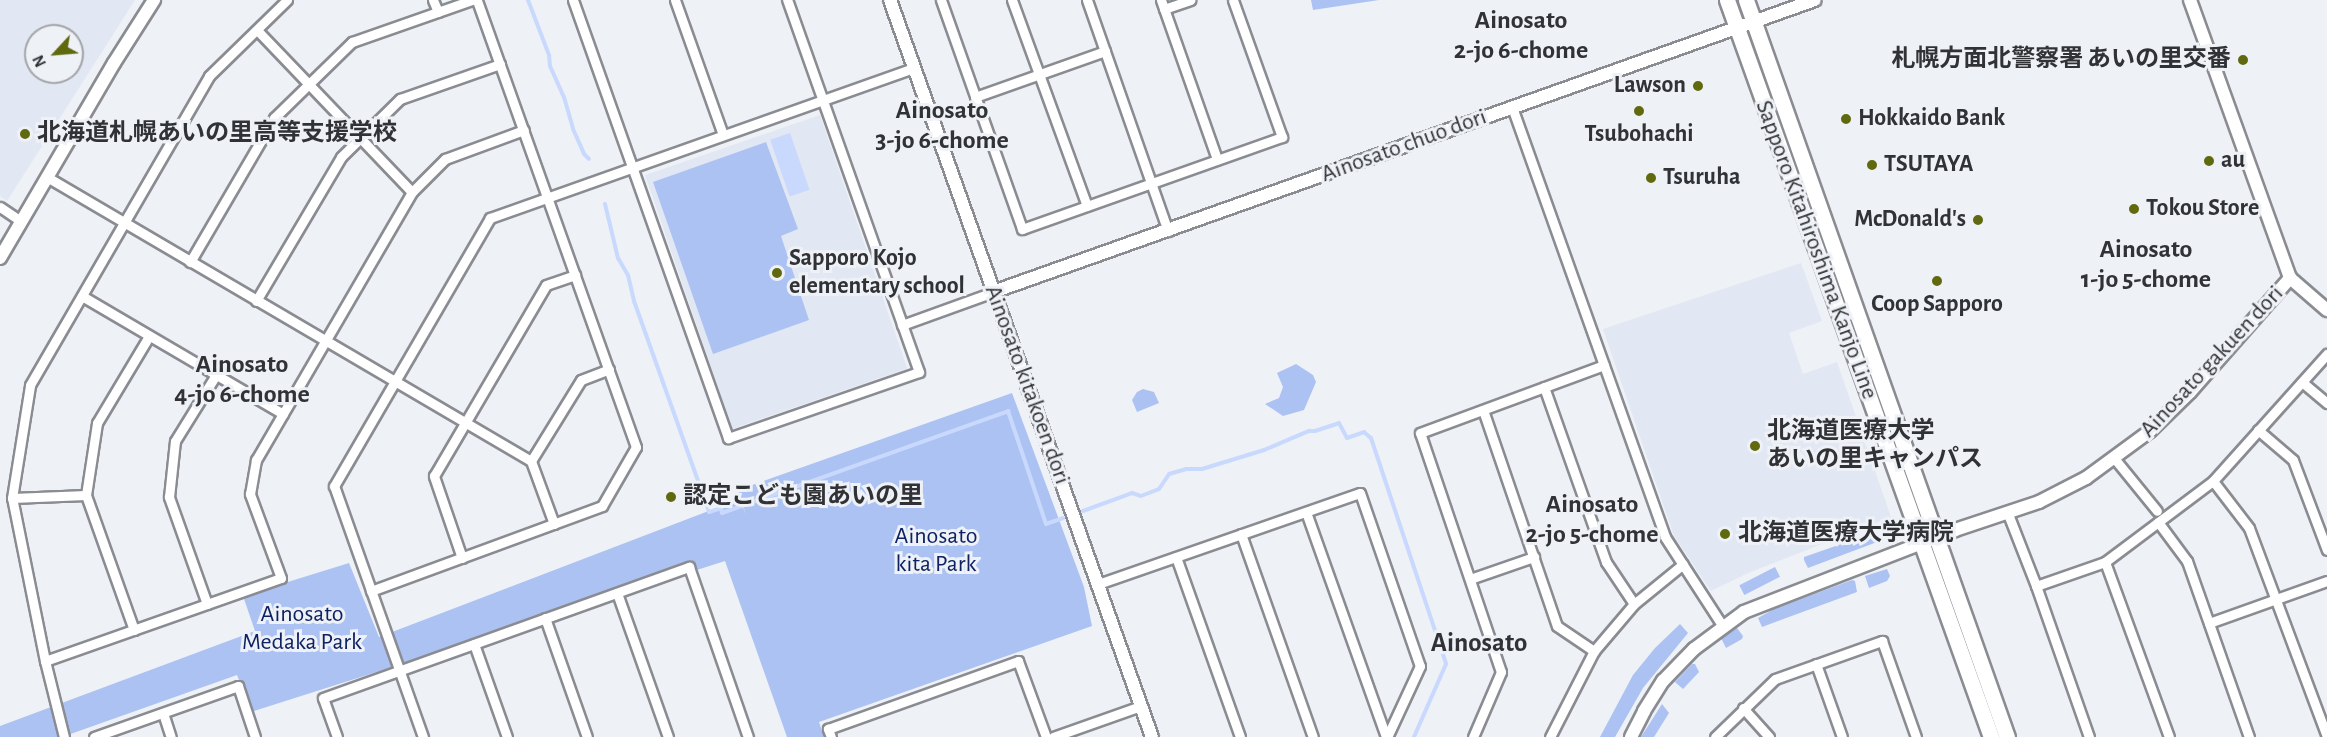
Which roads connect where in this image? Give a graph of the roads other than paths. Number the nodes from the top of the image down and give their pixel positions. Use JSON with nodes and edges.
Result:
{"nodes":[{"id":1,"x":154,"y":0,"type":"edge"},
{"id":2,"x":287,"y":0,"type":"edge"},
{"id":3,"x":433,"y":0,"type":"edge"},
{"id":4,"x":472,"y":0,"type":"edge"},
{"id":5,"x":477,"y":0,"type":"edge"},
{"id":6,"x":573,"y":0,"type":"edge"},
{"id":7,"x":675,"y":0,"type":"edge"},
{"id":8,"x":787,"y":0,"type":"edge"},
{"id":9,"x":890,"y":0,"type":"edge"},
{"id":10,"x":941,"y":0,"type":"edge"},
{"id":11,"x":1012,"y":0,"type":"edge"},
{"id":12,"x":1087,"y":0,"type":"edge"},
{"id":13,"x":1190,"y":0,"type":"edge"},
{"id":14,"x":1233,"y":0,"type":"edge"},
{"id":15,"x":1727,"y":0,"type":"edge"},
{"id":16,"x":1746,"y":0,"type":"edge"},
{"id":17,"x":1815,"y":0,"type":"edge"},
{"id":18,"x":2190,"y":0,"type":"edge"},
{"id":19,"x":1162,"y":5,"type":"edge"},
{"id":20,"x":438,"y":12,"type":"junction"},
{"id":21,"x":1753,"y":22,"type":"junction"},
{"id":22,"x":1737,"y":27,"type":"junction"},
{"id":23,"x":257,"y":30,"type":"junction"},
{"id":24,"x":1105,"y":51,"type":"junction"},
{"id":25,"x":500,"y":64,"type":"junction"},
{"id":26,"x":914,"y":68,"type":"junction"},
{"id":27,"x":1040,"y":74,"type":"junction"},
{"id":28,"x":309,"y":84,"type":"junction"},
{"id":29,"x":975,"y":97,"type":"junction"},
{"id":30,"x":823,"y":100,"type":"junction"},
{"id":31,"x":1512,"y":107,"type":"junction"},
{"id":32,"x":524,"y":130,"type":"junction"},
{"id":33,"x":723,"y":135,"type":"junction"},
{"id":34,"x":360,"y":138,"type":"junction"},
{"id":35,"x":1217,"y":159,"type":"junction"},
{"id":36,"x":632,"y":168,"type":"junction"},
{"id":37,"x":47,"y":177,"type":"junction"},
{"id":38,"x":1152,"y":183,"type":"junction"},
{"id":39,"x":412,"y":192,"type":"junction"},
{"id":40,"x":548,"y":198,"type":"junction"},
{"id":41,"x":1087,"y":206,"type":"junction"},
{"id":42,"x":0,"y":207,"type":"edge"},
{"id":43,"x":21,"y":221,"type":"junction"},
{"id":44,"x":124,"y":223,"type":"junction"},
{"id":45,"x":1167,"y":231,"type":"junction"},
{"id":46,"x":0,"y":257,"type":"edge"},
{"id":47,"x":190,"y":262,"type":"junction"},
{"id":48,"x":575,"y":275,"type":"junction"},
{"id":49,"x":2290,"y":278,"type":"junction"},
{"id":50,"x":993,"y":292,"type":"junction"},
{"id":51,"x":82,"y":296,"type":"junction"},
{"id":52,"x":256,"y":301,"type":"junction"},
{"id":53,"x":2327,"y":310,"type":"edge"},
{"id":54,"x":902,"y":325,"type":"junction"},
{"id":55,"x":149,"y":336,"type":"junction"},
{"id":56,"x":325,"y":341,"type":"junction"},
{"id":57,"x":2327,"y":354,"type":"edge"},
{"id":58,"x":1604,"y":365,"type":"junction"},
{"id":59,"x":609,"y":369,"type":"junction"},
{"id":60,"x":216,"y":375,"type":"junction"},
{"id":61,"x":2302,"y":382,"type":"junction"},
{"id":62,"x":394,"y":383,"type":"junction"},
{"id":63,"x":1544,"y":387,"type":"junction"},
{"id":64,"x":2327,"y":403,"type":"edge"},
{"id":65,"x":1483,"y":410,"type":"junction"},
{"id":66,"x":283,"y":414,"type":"junction"},
{"id":67,"x":465,"y":423,"type":"junction"},
{"id":68,"x":2258,"y":430,"type":"junction"},
{"id":69,"x":2114,"y":458,"type":"junction"},
{"id":70,"x":531,"y":461,"type":"junction"},
{"id":71,"x":2213,"y":481,"type":"junction"},
{"id":72,"x":86,"y":495,"type":"junction"},
{"id":73,"x":12,"y":498,"type":"junction"},
{"id":74,"x":2157,"y":511,"type":"dead end"},
{"id":75,"x":1306,"y":512,"type":"junction"},
{"id":76,"x":2008,"y":514,"type":"junction"},
{"id":77,"x":2158,"y":522,"type":"junction"},
{"id":78,"x":554,"y":524,"type":"junction"},
{"id":79,"x":1241,"y":534,"type":"junction"},
{"id":80,"x":1938,"y":537,"type":"junction"},
{"id":81,"x":1921,"y":543,"type":"junction"},
{"id":82,"x":2327,"y":550,"type":"edge"},
{"id":83,"x":1176,"y":557,"type":"junction"},
{"id":84,"x":1534,"y":557,"type":"junction"},
{"id":85,"x":462,"y":558,"type":"junction"},
{"id":86,"x":2105,"y":562,"type":"junction"},
{"id":87,"x":1683,"y":564,"type":"junction"},
{"id":88,"x":1470,"y":579,"type":"junction"},
{"id":89,"x":2327,"y":581,"type":"edge"},
{"id":90,"x":1098,"y":584,"type":"junction"},
{"id":91,"x":2036,"y":586,"type":"junction"},
{"id":92,"x":371,"y":591,"type":"junction"},
{"id":93,"x":616,"y":593,"type":"junction"},
{"id":94,"x":2275,"y":600,"type":"junction"},
{"id":95,"x":207,"y":604,"type":"junction"},
{"id":96,"x":1634,"y":604,"type":"junction"},
{"id":97,"x":545,"y":618,"type":"junction"},
{"id":98,"x":2209,"y":623,"type":"junction"},
{"id":99,"x":1722,"y":625,"type":"junction"},
{"id":100,"x":134,"y":630,"type":"junction"},
{"id":101,"x":474,"y":644,"type":"junction"},
{"id":102,"x":1594,"y":651,"type":"junction"},
{"id":103,"x":45,"y":661,"type":"junction"},
{"id":104,"x":1816,"y":664,"type":"junction"},
{"id":105,"x":399,"y":671,"type":"junction"},
{"id":106,"x":1141,"y":706,"type":"junction"},
{"id":107,"x":1743,"y":708,"type":"junction"},
{"id":108,"x":163,"y":713,"type":"junction"},
{"id":109,"x":98,"y":736,"type":"edge"},
{"id":110,"x":64,"y":737,"type":"edge"},
{"id":111,"x":171,"y":737,"type":"edge"},
{"id":112,"x":255,"y":737,"type":"edge"},
{"id":113,"x":337,"y":737,"type":"edge"},
{"id":114,"x":423,"y":737,"type":"edge"},
{"id":115,"x":507,"y":737,"type":"edge"},
{"id":116,"x":587,"y":737,"type":"edge"},
{"id":117,"x":668,"y":737,"type":"edge"},
{"id":118,"x":748,"y":737,"type":"edge"},
{"id":119,"x":831,"y":737,"type":"edge"},
{"id":120,"x":1046,"y":737,"type":"edge"},
{"id":121,"x":1053,"y":737,"type":"edge"},
{"id":122,"x":1152,"y":737,"type":"edge"},
{"id":123,"x":1240,"y":737,"type":"edge"},
{"id":124,"x":1313,"y":737,"type":"edge"},
{"id":125,"x":1387,"y":737,"type":"edge"},
{"id":126,"x":1473,"y":737,"type":"edge"},
{"id":127,"x":1550,"y":737,"type":"edge"},
{"id":128,"x":1631,"y":737,"type":"edge"},
{"id":129,"x":1715,"y":737,"type":"edge"},
{"id":130,"x":1769,"y":737,"type":"edge"},
{"id":131,"x":1842,"y":737,"type":"edge"},
{"id":132,"x":1916,"y":737,"type":"edge"},
{"id":133,"x":1991,"y":737,"type":"edge"},
{"id":134,"x":2007,"y":737,"type":"edge"},
{"id":135,"x":2089,"y":737,"type":"edge"},
{"id":136,"x":2169,"y":737,"type":"edge"},
{"id":137,"x":2248,"y":737,"type":"edge"},
{"id":138,"x":2327,"y":737,"type":"edge"}],
"edges":[{"from":1,"to":37,"type":"street"},
{"from":2,"to":23,"type":"street"},
{"from":3,"to":20,"type":"street"},
{"from":4,"to":20,"type":"street"},
{"from":5,"to":25,"type":"street"},
{"from":6,"to":36,"type":"street"},
{"from":7,"to":33,"type":"street"},
{"from":8,"to":30,"type":"street"},
{"from":9,"to":26,"type":"street","name":"Ainosato kitakoen dori"},
{"from":10,"to":29,"type":"street"},
{"from":11,"to":27,"type":"street"},
{"from":12,"to":24,"type":"street"},
{"from":13,"to":19,"type":"street"},
{"from":14,"to":35,"type":"street"},
{"from":15,"to":22,"type":"main road","name":"Sapporo Kitahiroshima Kanjo Line"},
{"from":16,"to":21,"type":"main road","name":"Sapporo Kitahiroshima Kanjo Line"},
{"from":17,"to":21,"type":"street","name":"Ainosato chuo dori"},
{"from":18,"to":49,"type":"street","name":"Ainosato gakuen dori"},
{"from":19,"to":35,"type":"street"},
{"from":20,"to":28,"type":"street"},
{"from":21,"to":22,"type":"street","name":"Ainosato chuo dori"},
{"from":21,"to":80,"type":"main road","name":"Sapporo Kitahiroshima Kanjo Line"},
{"from":22,"to":31,"type":"street","name":"Ainosato chuo dori"},
{"from":22,"to":81,"type":"main road","name":"Sapporo Kitahiroshima Kanjo Line"},
{"from":23,"to":28,"type":"street"},
{"from":23,"to":44,"type":"street"},
{"from":24,"to":27,"type":"street"},
{"from":24,"to":38,"type":"street"},
{"from":25,"to":32,"type":"street"},
{"from":25,"to":34,"type":"street"},
{"from":26,"to":30,"type":"street"},
{"from":26,"to":50,"type":"street","name":"Ainosato kitakoen dori"},
{"from":27,"to":29,"type":"street"},
{"from":27,"to":41,"type":"street"},
{"from":28,"to":34,"type":"street"},
{"from":28,"to":47,"type":"street"},
{"from":29,"to":41,"type":"street"},
{"from":30,"to":33,"type":"street"},
{"from":30,"to":54,"type":"street"},
{"from":31,"to":45,"type":"street","name":"Ainosato chuo dori"},
{"from":31,"to":58,"type":"street"},
{"from":32,"to":39,"type":"street"},
{"from":32,"to":40,"type":"street"},
{"from":33,"to":36,"type":"street"},
{"from":34,"to":39,"type":"street"},
{"from":34,"to":52,"type":"street"},
{"from":35,"to":38,"type":"street"},
{"from":36,"to":40,"type":"street"},
{"from":36,"to":54,"type":"street"},
{"from":37,"to":43,"type":"street"},
{"from":37,"to":44,"type":"street"},
{"from":38,"to":41,"type":"street"},
{"from":38,"to":45,"type":"street"},
{"from":39,"to":56,"type":"street"},
{"from":40,"to":48,"type":"street"},
{"from":40,"to":62,"type":"street"},
{"from":42,"to":43,"type":"street"},
{"from":43,"to":46,"type":"street"},
{"from":44,"to":47,"type":"street"},
{"from":44,"to":51,"type":"street"},
{"from":45,"to":50,"type":"street","name":"Ainosato chuo dori"},
{"from":47,"to":52,"type":"street"},
{"from":48,"to":59,"type":"street"},
{"from":48,"to":67,"type":"street"},
{"from":49,"to":53,"type":"street"},
{"from":49,"to":69,"type":"street","name":"Ainosato gakuen dori"},
{"from":50,"to":54,"type":"street"},
{"from":50,"to":90,"type":"street","name":"Ainosato kitakoen dori"},
{"from":51,"to":55,"type":"street"},
{"from":51,"to":73,"type":"street"},
{"from":52,"to":56,"type":"street"},
{"from":55,"to":60,"type":"street"},
{"from":55,"to":72,"type":"street"},
{"from":56,"to":62,"type":"street"},
{"from":56,"to":66,"type":"street"},
{"from":57,"to":61,"type":"street"},
{"from":58,"to":63,"type":"street"},
{"from":58,"to":87,"type":"street"},
{"from":59,"to":70,"type":"street"},
{"from":59,"to":78,"type":"street"},
{"from":60,"to":66,"type":"street"},
{"from":60,"to":95,"type":"street"},
{"from":61,"to":64,"type":"street"},
{"from":61,"to":68,"type":"street"},
{"from":62,"to":67,"type":"street"},
{"from":62,"to":92,"type":"street"},
{"from":63,"to":65,"type":"street"},
{"from":63,"to":96,"type":"street"},
{"from":65,"to":84,"type":"street"},
{"from":65,"to":88,"type":"street"},
{"from":66,"to":95,"type":"street"},
{"from":67,"to":70,"type":"street"},
{"from":67,"to":85,"type":"street"},
{"from":68,"to":71,"type":"street"},
{"from":68,"to":82,"type":"street"},
{"from":69,"to":74,"type":"street"},
{"from":69,"to":76,"type":"street","name":"Ainosato gakuen dori"},
{"from":70,"to":78,"type":"street"},
{"from":71,"to":77,"type":"street"},
{"from":71,"to":94,"type":"street"},
{"from":72,"to":73,"type":"street"},
{"from":72,"to":100,"type":"street"},
{"from":73,"to":103,"type":"street"},
{"from":75,"to":79,"type":"street"},
{"from":75,"to":125,"type":"street"},
{"from":75,"to":125,"type":"street"},
{"from":76,"to":80,"type":"street","name":"Ainosato gakuen dori"},
{"from":76,"to":91,"type":"street"},
{"from":77,"to":86,"type":"street"},
{"from":77,"to":98,"type":"street"},
{"from":78,"to":85,"type":"street"},
{"from":79,"to":83,"type":"street"},
{"from":79,"to":124,"type":"street"},
{"from":80,"to":81,"type":"street","name":"Ainosato gakuen dori"},
{"from":80,"to":134,"type":"main road","name":"Sapporo Kitahiroshima Kanjo Line"},
{"from":81,"to":99,"type":"street","name":"Ainosato gakuen dori"},
{"from":81,"to":133,"type":"main road","name":"Sapporo Kitahiroshima Kanjo Line"},
{"from":83,"to":90,"type":"street"},
{"from":83,"to":123,"type":"street"},
{"from":84,"to":88,"type":"street"},
{"from":84,"to":102,"type":"street"},
{"from":85,"to":92,"type":"street"},
{"from":86,"to":91,"type":"street"},
{"from":86,"to":136,"type":"street"},
{"from":87,"to":96,"type":"street"},
{"from":87,"to":99,"type":"street"},
{"from":88,"to":126,"type":"street"},
{"from":89,"to":94,"type":"street"},
{"from":90,"to":106,"type":"street","name":"Ainosato kitakoen dori"},
{"from":91,"to":135,"type":"street"},
{"from":92,"to":105,"type":"street"},
{"from":93,"to":97,"type":"street"},
{"from":93,"to":117,"type":"street"},
{"from":93,"to":118,"type":"street"},
{"from":94,"to":98,"type":"street"},
{"from":94,"to":138,"type":"street"},
{"from":95,"to":100,"type":"street"},
{"from":96,"to":102,"type":"street"},
{"from":97,"to":101,"type":"street"},
{"from":97,"to":116,"type":"street"},
{"from":98,"to":137,"type":"street"},
{"from":99,"to":128,"type":"street","name":"Ainosato gakuen dori"},
{"from":100,"to":103,"type":"street"},
{"from":101,"to":105,"type":"street"},
{"from":101,"to":115,"type":"street"},
{"from":102,"to":127,"type":"street"},
{"from":103,"to":110,"type":"street"},
{"from":104,"to":107,"type":"street"},
{"from":104,"to":131,"type":"street"},
{"from":104,"to":132,"type":"street"},
{"from":105,"to":113,"type":"street"},
{"from":105,"to":114,"type":"street"},
{"from":106,"to":121,"type":"street"},
{"from":106,"to":122,"type":"street","name":"Ainosato kitakoen dori"},
{"from":107,"to":129,"type":"street"},
{"from":107,"to":130,"type":"street"},
{"from":108,"to":109,"type":"street"},
{"from":108,"to":111,"type":"street"},
{"from":108,"to":112,"type":"street"},
{"from":119,"to":120,"type":"street"}]}
